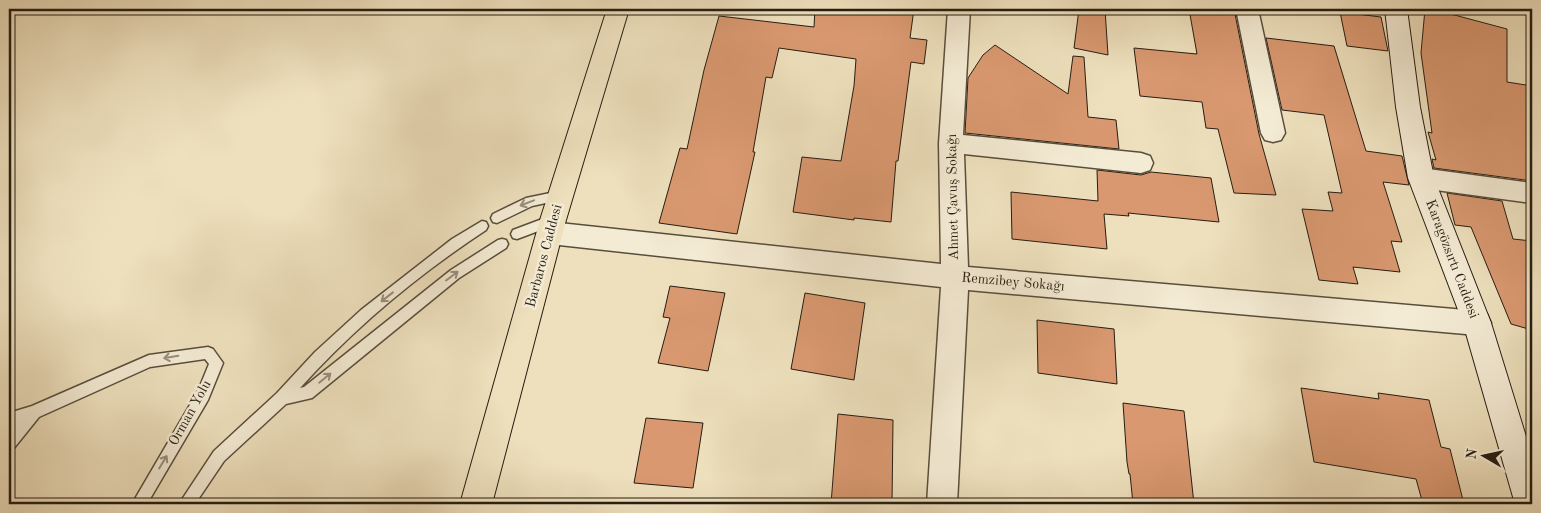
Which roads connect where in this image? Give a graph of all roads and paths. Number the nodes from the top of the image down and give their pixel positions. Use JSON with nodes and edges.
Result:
{"nodes":[{"id":1,"x":618,"y":9,"type":"edge"},
{"id":2,"x":959,"y":9,"type":"edge"},
{"id":3,"x":1247,"y":9,"type":"edge"},
{"id":4,"x":1396,"y":9,"type":"edge"},
{"id":5,"x":1273,"y":133,"type":"dead end"},
{"id":6,"x":951,"y":143,"type":"junction"},
{"id":7,"x":1141,"y":163,"type":"dead end"},
{"id":8,"x":1421,"y":178,"type":"junction"},
{"id":9,"x":1532,"y":193,"type":"edge"},
{"id":10,"x":554,"y":216,"type":"junction"},
{"id":11,"x":497,"y":218,"type":"dead end"},
{"id":12,"x":482,"y":226,"type":"dead end"},
{"id":13,"x":517,"y":234,"type":"dead end"},
{"id":14,"x":502,"y":244,"type":"dead end"},
{"id":15,"x":955,"y":277,"type":"junction"},
{"id":16,"x":1477,"y":323,"type":"junction"},
{"id":17,"x":282,"y":398,"type":"junction"},
{"id":18,"x":34,"y":412,"type":"junction"},
{"id":19,"x":9,"y":420,"type":"edge"},
{"id":20,"x":9,"y":443,"type":"edge"},
{"id":21,"x":139,"y":504,"type":"edge"},
{"id":22,"x":186,"y":504,"type":"edge"},
{"id":23,"x":476,"y":504,"type":"edge"},
{"id":24,"x":942,"y":504,"type":"edge"},
{"id":25,"x":1531,"y":504,"type":"edge"}],
"edges":[{"from":1,"to":10,"type":"main road","name":"Barbaros Caddesi"},
{"from":2,"to":6,"type":"street","name":"Ahmet Çavuş Sokağı"},
{"from":3,"to":5,"type":"street"},
{"from":4,"to":8,"type":"street","name":"Karagözsırtı Caddesi"},
{"from":6,"to":7,"type":"street"},
{"from":6,"to":15,"type":"street","name":"Ahmet Çavuş Sokağı"},
{"from":8,"to":9,"type":"street"},
{"from":8,"to":16,"type":"street","name":"Karagözsırtı Caddesi"},
{"from":10,"to":11,"type":"lane","one_way":true},
{"from":10,"to":13,"type":"lane"},
{"from":10,"to":15,"type":"street","name":"Remzibey Sokağı"},
{"from":10,"to":23,"type":"main road","name":"Barbaros Caddesi"},
{"from":12,"to":17,"type":"lane","one_way":true},
{"from":17,"to":14,"type":"lane","one_way":true},
{"from":15,"to":16,"type":"street","name":"Remzibey Sokağı"},
{"from":15,"to":24,"type":"street","name":"Ahmet Çavuş Sokağı"},
{"from":16,"to":25,"type":"street","name":"Karagözsırtı Caddesi"},
{"from":17,"to":22,"type":"lane"},
{"from":18,"to":19,"type":"lane","name":"Orman Yolu"},
{"from":18,"to":20,"type":"lane","name":"Orman Yolu"},
{"from":21,"to":18,"type":"lane","name":"Orman Yolu","one_way":true}]}
